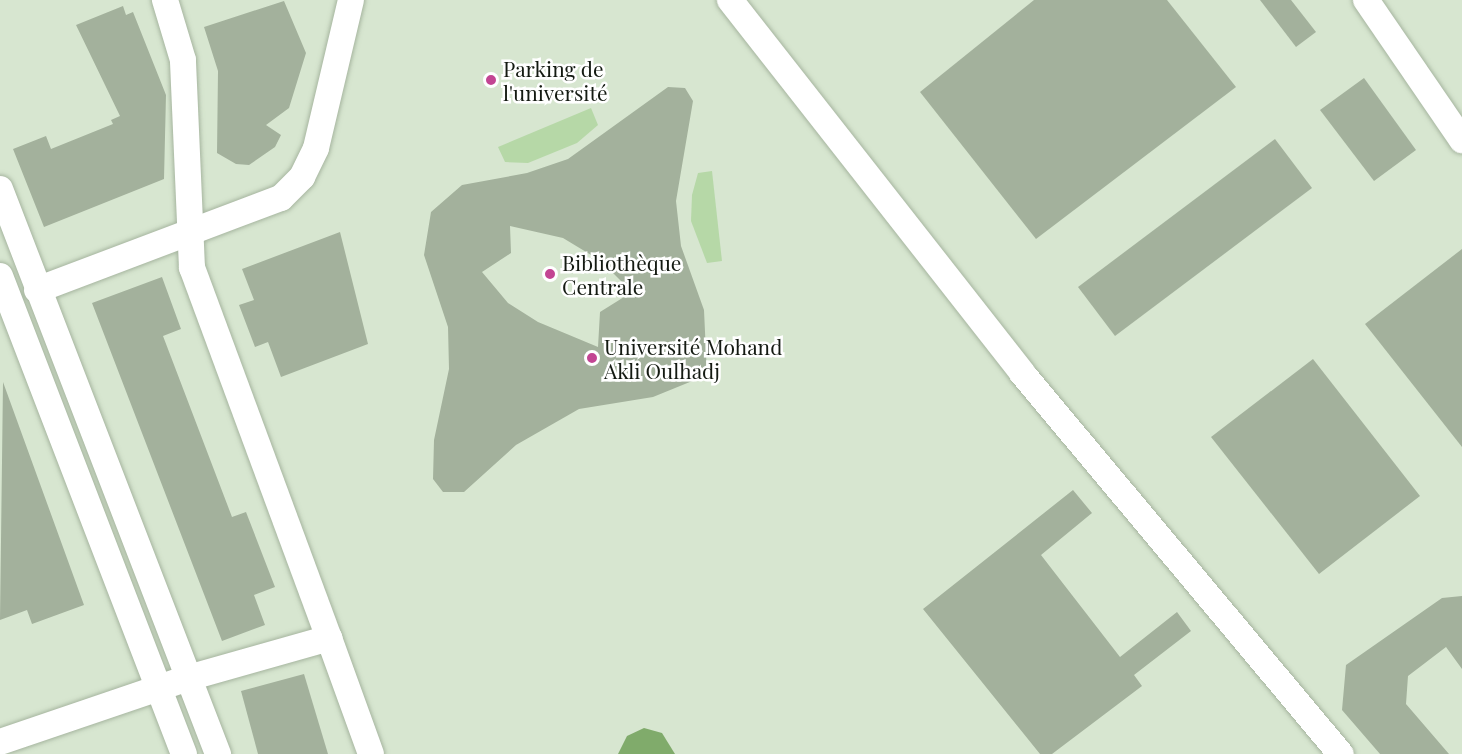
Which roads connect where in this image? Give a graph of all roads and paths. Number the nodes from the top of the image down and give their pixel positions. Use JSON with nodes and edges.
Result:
{"nodes":[{"id":1,"x":165,"y":0,"type":"edge"},
{"id":2,"x":351,"y":0,"type":"edge"},
{"id":3,"x":730,"y":0,"type":"edge"},
{"id":4,"x":1366,"y":0,"type":"edge"},
{"id":5,"x":1462,"y":140,"type":"edge"},
{"id":6,"x":0,"y":189,"type":"edge"},
{"id":7,"x":186,"y":233,"type":"junction"},
{"id":8,"x":37,"y":290,"type":"junction"},
{"id":9,"x":3,"y":293,"type":"edge"},
{"id":10,"x":328,"y":639,"type":"junction"},
{"id":11,"x":188,"y":678,"type":"junction"},
{"id":12,"x":158,"y":689,"type":"junction"},
{"id":13,"x":0,"y":742,"type":"edge"},
{"id":14,"x":184,"y":754,"type":"edge"},
{"id":15,"x":218,"y":754,"type":"edge"},
{"id":16,"x":370,"y":754,"type":"edge"},
{"id":17,"x":1341,"y":754,"type":"edge"}],
"edges":[{"from":1,"to":7,"type":"street"},
{"from":2,"to":7,"type":"street"},
{"from":3,"to":17,"type":"street"},
{"from":4,"to":5,"type":"street"},
{"from":6,"to":8,"type":"street"},
{"from":7,"to":8,"type":"street"},
{"from":7,"to":10,"type":"street"},
{"from":8,"to":11,"type":"street"},
{"from":9,"to":12,"type":"street"},
{"from":10,"to":11,"type":"street"},
{"from":10,"to":16,"type":"street"},
{"from":11,"to":12,"type":"street"},
{"from":11,"to":15,"type":"street"},
{"from":12,"to":13,"type":"street"},
{"from":12,"to":14,"type":"street"}]}
